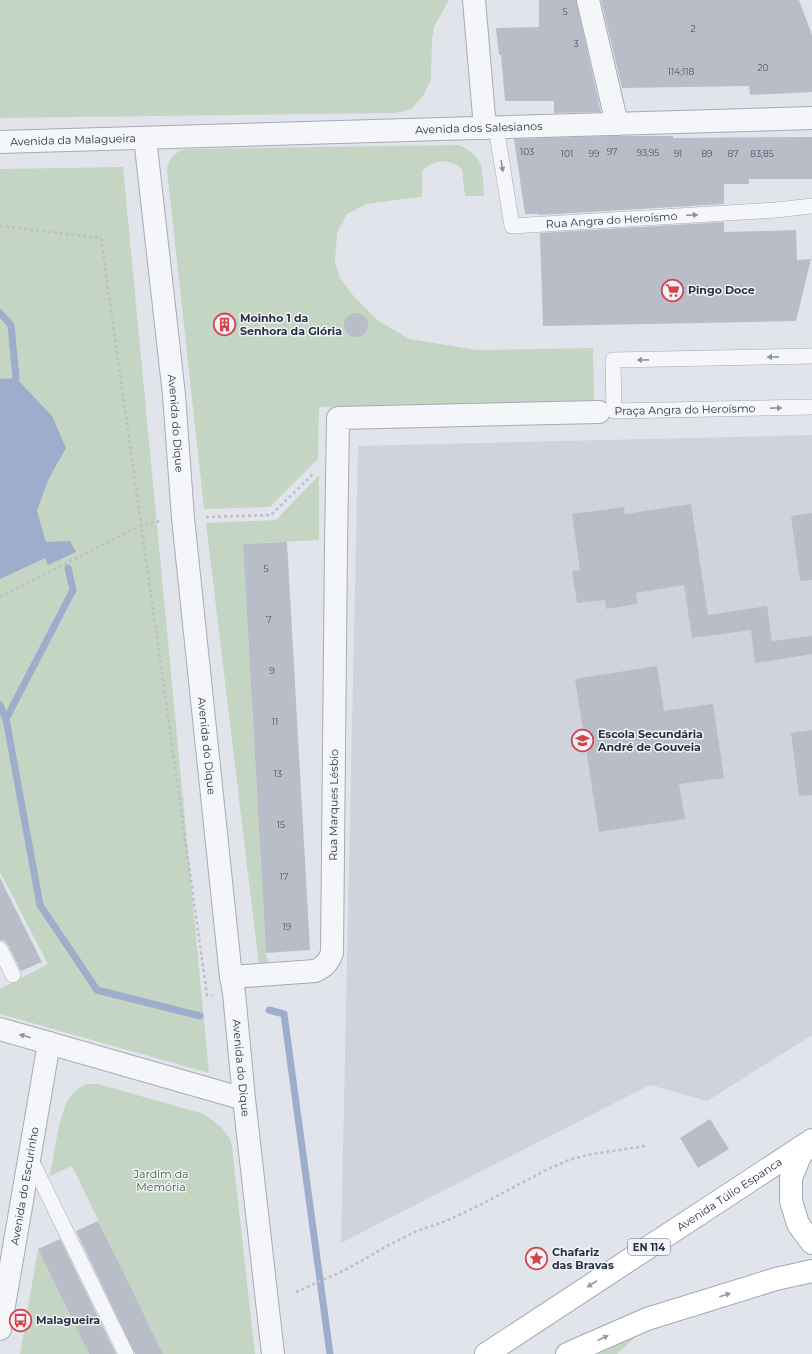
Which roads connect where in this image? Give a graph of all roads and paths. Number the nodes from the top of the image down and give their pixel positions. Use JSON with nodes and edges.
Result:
{"nodes":[{"id":1,"x":474,"y":0,"type":"edge"},
{"id":2,"x":588,"y":0,"type":"edge"},
{"id":3,"x":812,"y":118,"type":"edge"},
{"id":4,"x":616,"y":124,"type":"junction"},
{"id":5,"x":490,"y":128,"type":"junction"},
{"id":6,"x":146,"y":138,"type":"junction"},
{"id":7,"x":0,"y":142,"type":"edge"},
{"id":8,"x":812,"y":206,"type":"edge"},
{"id":9,"x":0,"y":226,"type":"edge"},
{"id":10,"x":812,"y":356,"type":"edge"},
{"id":11,"x":812,"y":407,"type":"edge"},
{"id":12,"x":600,"y":412,"type":"dead end"},
{"id":13,"x":337,"y":466,"type":"junction"},
{"id":14,"x":201,"y":517,"type":"dead end"},
{"id":15,"x":166,"y":520,"type":"dead end"},
{"id":16,"x":142,"y":525,"type":"junction"},
{"id":17,"x":0,"y":597,"type":"edge"},
{"id":18,"x":0,"y":949,"type":"edge"},
{"id":19,"x":13,"y":976,"type":"dead end"},
{"id":20,"x":231,"y":977,"type":"junction"},
{"id":21,"x":207,"y":995,"type":"dead end"},
{"id":22,"x":0,"y":1029,"type":"edge"},
{"id":23,"x":49,"y":1044,"type":"junction"},
{"id":24,"x":244,"y":1099,"type":"junction"},
{"id":25,"x":812,"y":1141,"type":"edge"},
{"id":26,"x":645,"y":1146,"type":"dead end"},
{"id":27,"x":30,"y":1158,"type":"junction"},
{"id":28,"x":812,"y":1242,"type":"edge"},
{"id":29,"x":812,"y":1271,"type":"edge"},
{"id":30,"x":296,"y":1292,"type":"dead end"},
{"id":31,"x":0,"y":1329,"type":"edge"},
{"id":32,"x":126,"y":1354,"type":"edge"},
{"id":33,"x":273,"y":1354,"type":"edge"},
{"id":34,"x":486,"y":1354,"type":"edge"},
{"id":35,"x":567,"y":1354,"type":"edge"}],
"edges":[{"from":1,"to":5,"type":"street"},
{"from":2,"to":4,"type":"street"},
{"from":3,"to":4,"type":"street","name":"Avenida dos Salesianos"},
{"from":4,"to":5,"type":"street","name":"Avenida dos Salesianos"},
{"from":5,"to":6,"type":"street","name":"Avenida dos Salesianos"},
{"from":5,"to":8,"type":"lane","name":"Rua Angra do Heroísmo","one_way":true},
{"from":6,"to":7,"type":"street","name":"Avenida da Malagueira"},
{"from":6,"to":20,"type":"street","name":"Avenida do Dique"},
{"from":9,"to":16,"type":"path"},
{"from":10,"to":11,"type":"lane","name":"Praça Angra do Heroísmo","one_way":true},
{"from":12,"to":13,"type":"street","name":"Rua Marques Lésbio"},
{"from":13,"to":14,"type":"path"},
{"from":13,"to":20,"type":"street","name":"Rua Marques Lésbio"},
{"from":15,"to":16,"type":"path"},
{"from":16,"to":17,"type":"path"},
{"from":16,"to":21,"type":"path"},
{"from":18,"to":19,"type":"lane"},
{"from":20,"to":24,"type":"street","name":"Avenida do Dique"},
{"from":23,"to":22,"type":"street","one_way":true},
{"from":23,"to":24,"type":"street"},
{"from":23,"to":27,"type":"street","name":"Avenida do Escurinho"},
{"from":24,"to":33,"type":"street","name":"Avenida do Dique"},
{"from":25,"to":28,"type":"main road","name":"Avenida Túlio Espanca"},
{"from":25,"to":34,"type":"main road","name":"Avenida Túlio Espanca","number":"EN 114","one_way":true},
{"from":26,"to":30,"type":"path"},
{"from":27,"to":31,"type":"street","name":"Avenida do Escurinho"},
{"from":27,"to":32,"type":"lane"},
{"from":35,"to":29,"type":"main road","one_way":true}]}
